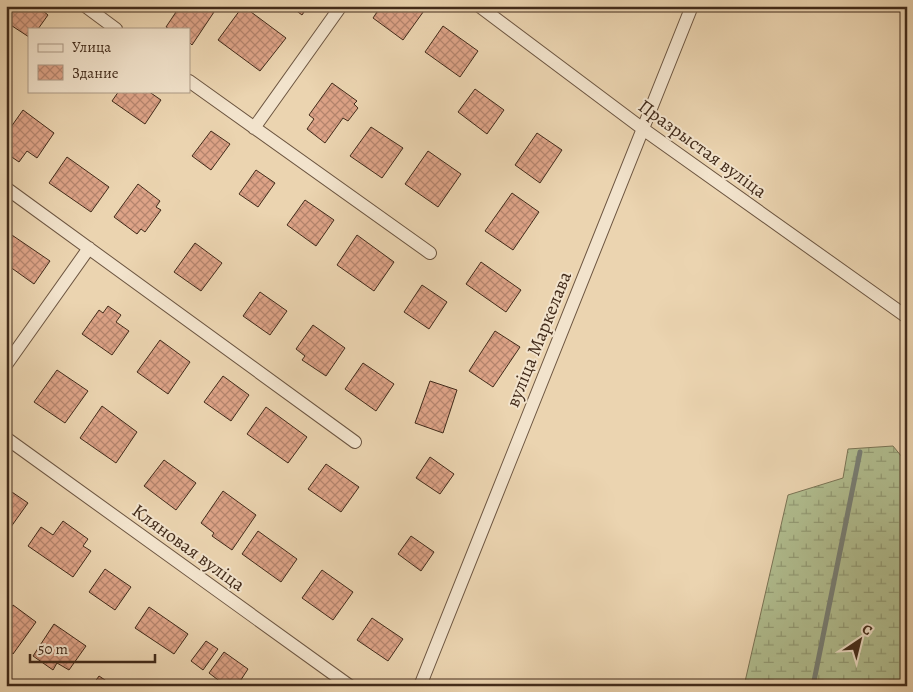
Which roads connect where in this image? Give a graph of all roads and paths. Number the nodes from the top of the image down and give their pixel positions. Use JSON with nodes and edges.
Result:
{"nodes":[{"id":1,"x":84,"y":6,"type":"edge"},
{"id":2,"x":341,"y":6,"type":"edge"},
{"id":3,"x":479,"y":6,"type":"edge"},
{"id":4,"x":692,"y":6,"type":"edge"},
{"id":5,"x":115,"y":28,"type":"edge"},
{"id":6,"x":190,"y":82,"type":"edge"},
{"id":7,"x":254,"y":128,"type":"junction"},
{"id":8,"x":643,"y":128,"type":"junction"},
{"id":9,"x":6,"y":188,"type":"edge"},
{"id":10,"x":89,"y":248,"type":"junction"},
{"id":11,"x":430,"y":253,"type":"dead end"},
{"id":12,"x":907,"y":317,"type":"edge"},
{"id":13,"x":6,"y":365,"type":"edge"},
{"id":14,"x":6,"y":438,"type":"edge"},
{"id":15,"x":355,"y":442,"type":"dead end"},
{"id":16,"x":350,"y":686,"type":"edge"},
{"id":17,"x":420,"y":686,"type":"edge"}],
"edges":[{"from":1,"to":5,"type":"street"},
{"from":2,"to":7,"type":"street"},
{"from":3,"to":8,"type":"street","name":"Празрыстая вуліца"},
{"from":4,"to":8,"type":"street","name":"вуліца Маркелава"},
{"from":6,"to":7,"type":"street"},
{"from":7,"to":11,"type":"street"},
{"from":8,"to":12,"type":"street","name":"Празрыстая вуліца"},
{"from":8,"to":17,"type":"street","name":"вуліца Маркелава"},
{"from":9,"to":10,"type":"street"},
{"from":10,"to":13,"type":"street"},
{"from":10,"to":15,"type":"street"},
{"from":14,"to":16,"type":"street","name":"Кляновая вуліца"}]}
